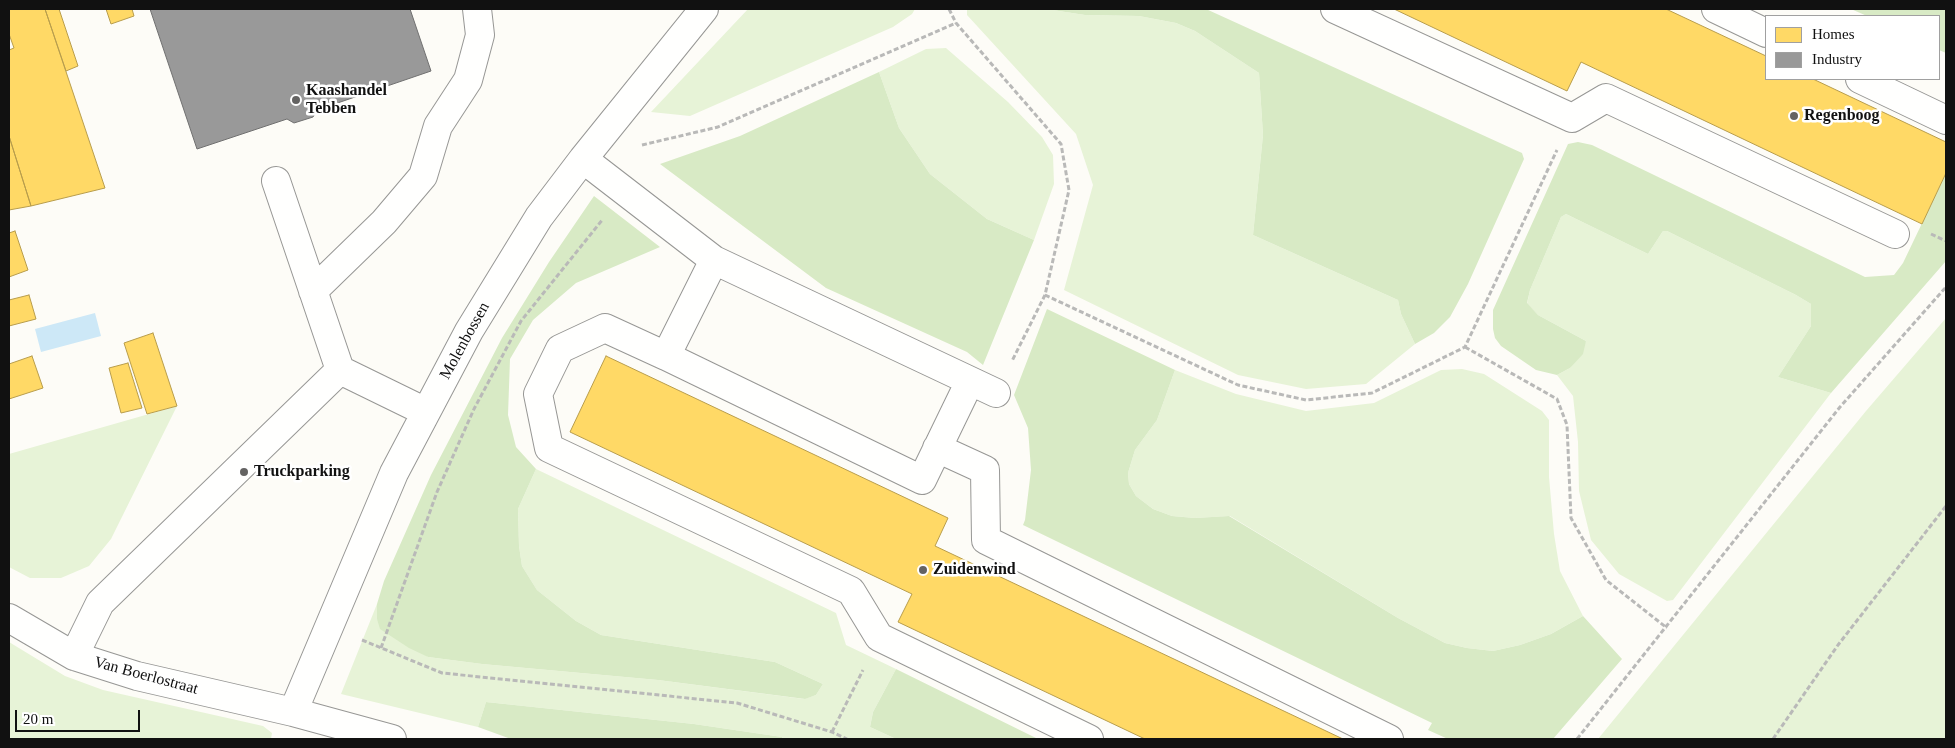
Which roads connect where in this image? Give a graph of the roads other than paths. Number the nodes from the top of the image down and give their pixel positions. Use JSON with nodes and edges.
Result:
{"nodes":[{"id":1,"x":477,"y":9,"type":"edge"},
{"id":2,"x":704,"y":9,"type":"edge"},
{"id":3,"x":1335,"y":9,"type":"edge"},
{"id":4,"x":1716,"y":9,"type":"edge"},
{"id":5,"x":1765,"y":33,"type":"edge"},
{"id":6,"x":1862,"y":80,"type":"edge"},
{"id":7,"x":1946,"y":120,"type":"edge"},
{"id":8,"x":583,"y":159,"type":"junction"},
{"id":9,"x":276,"y":181,"type":"dead end"},
{"id":10,"x":1895,"y":234,"type":"dead end"},
{"id":11,"x":714,"y":260,"type":"junction"},
{"id":12,"x":313,"y":291,"type":"junction"},
{"id":13,"x":666,"y":356,"type":"junction"},
{"id":14,"x":340,"y":370,"type":"junction"},
{"id":15,"x":970,"y":381,"type":"junction"},
{"id":16,"x":996,"y":393,"type":"road end"},
{"id":17,"x":426,"y":412,"type":"junction"},
{"id":18,"x":937,"y":448,"type":"junction"},
{"id":19,"x":9,"y":618,"type":"edge"},
{"id":20,"x":74,"y":656,"type":"junction"},
{"id":21,"x":293,"y":712,"type":"junction"},
{"id":22,"x":392,"y":739,"type":"edge"},
{"id":23,"x":1089,"y":739,"type":"edge"},
{"id":24,"x":1389,"y":739,"type":"edge"}],
"edges":[{"from":1,"to":12,"type":"street"},
{"from":2,"to":8,"type":"street","name":"Molenbossen"},
{"from":3,"to":10,"type":"street"},
{"from":4,"to":5,"type":"street"},
{"from":6,"to":7,"type":"street"},
{"from":8,"to":11,"type":"street"},
{"from":8,"to":17,"type":"street","name":"Molenbossen"},
{"from":9,"to":12,"type":"street"},
{"from":11,"to":13,"type":"street"},
{"from":11,"to":15,"type":"street"},
{"from":12,"to":14,"type":"street"},
{"from":13,"to":18,"type":"street"},
{"from":13,"to":23,"type":"street"},
{"from":14,"to":17,"type":"street"},
{"from":14,"to":20,"type":"street"},
{"from":15,"to":16,"type":"street"},
{"from":15,"to":18,"type":"street"},
{"from":17,"to":21,"type":"street","name":"Molenbossen"},
{"from":18,"to":24,"type":"street"},
{"from":19,"to":20,"type":"street","name":"Van Boerlostraat"},
{"from":20,"to":21,"type":"street","name":"Van Boerlostraat"},
{"from":21,"to":22,"type":"street","name":"Van Boerlostraat"}]}
